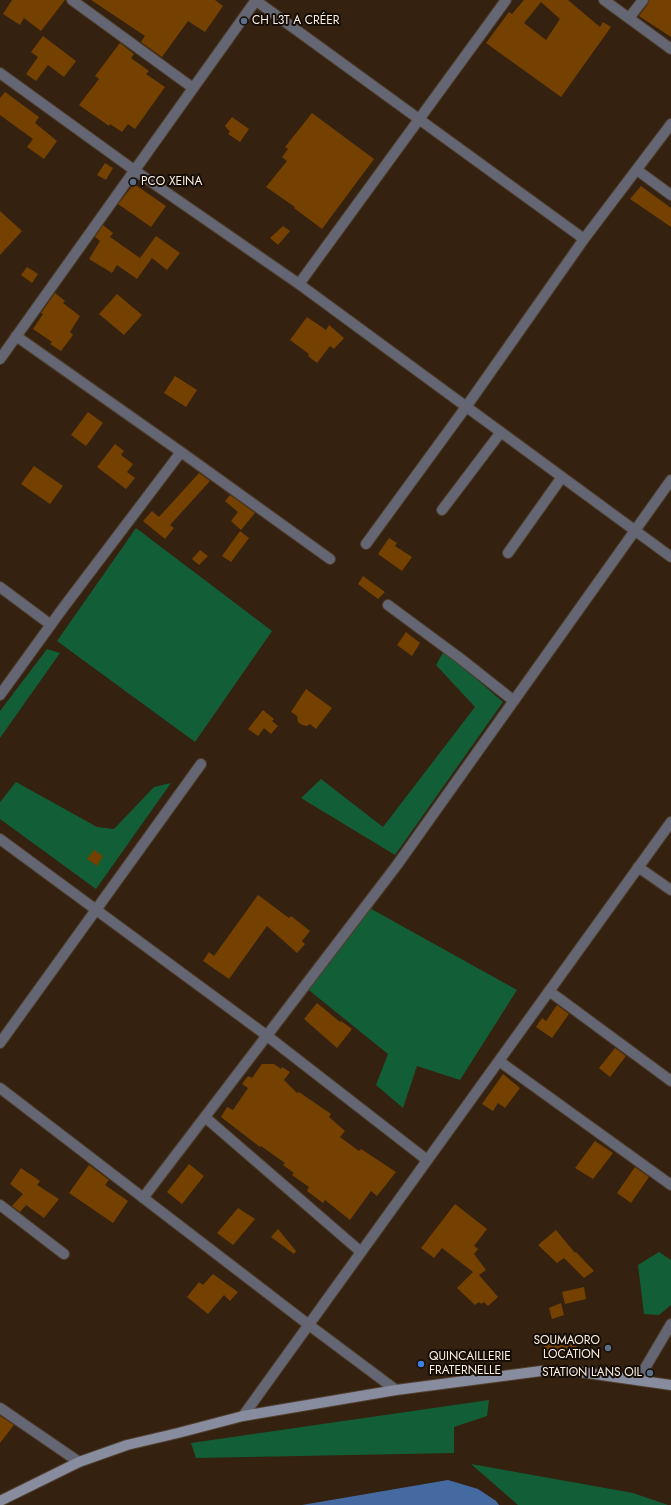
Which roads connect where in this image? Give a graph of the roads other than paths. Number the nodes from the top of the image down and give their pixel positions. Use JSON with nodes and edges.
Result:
{"nodes":[{"id":1,"x":72,"y":0,"type":"edge"},
{"id":2,"x":256,"y":0,"type":"edge"},
{"id":3,"x":506,"y":0,"type":"edge"},
{"id":4,"x":604,"y":0,"type":"edge"},
{"id":5,"x":642,"y":0,"type":"edge"},
{"id":6,"x":629,"y":18,"type":"junction"},
{"id":7,"x":671,"y":49,"type":"edge"},
{"id":8,"x":0,"y":73,"type":"edge"},
{"id":9,"x":193,"y":88,"type":"junction"},
{"id":10,"x":419,"y":119,"type":"junction"},
{"id":11,"x":671,"y":124,"type":"edge"},
{"id":12,"x":134,"y":170,"type":"junction"},
{"id":13,"x":637,"y":170,"type":"junction"},
{"id":14,"x":671,"y":194,"type":"edge"},
{"id":15,"x":584,"y":239,"type":"junction"},
{"id":16,"x":299,"y":284,"type":"junction"},
{"id":17,"x":16,"y":336,"type":"junction"},
{"id":18,"x":0,"y":359,"type":"edge"},
{"id":19,"x":466,"y":407,"type":"junction"},
{"id":20,"x":501,"y":432,"type":"junction"},
{"id":21,"x":181,"y":452,"type":"junction"},
{"id":22,"x":562,"y":477,"type":"junction"},
{"id":23,"x":671,"y":480,"type":"edge"},
{"id":24,"x":442,"y":510,"type":"dead end"},
{"id":25,"x":636,"y":531,"type":"junction"},
{"id":26,"x":366,"y":544,"type":"dead end"},
{"id":27,"x":508,"y":553,"type":"dead end"},
{"id":28,"x":671,"y":557,"type":"edge"},
{"id":29,"x":330,"y":558,"type":"dead end"},
{"id":30,"x":0,"y":587,"type":"edge"},
{"id":31,"x":388,"y":605,"type":"dead end"},
{"id":32,"x":51,"y":625,"type":"junction"},
{"id":33,"x":0,"y":695,"type":"edge"},
{"id":34,"x":514,"y":701,"type":"junction"},
{"id":35,"x":201,"y":764,"type":"dead end"},
{"id":36,"x":671,"y":822,"type":"edge"},
{"id":37,"x":0,"y":839,"type":"edge"},
{"id":38,"x":638,"y":867,"type":"junction"},
{"id":39,"x":671,"y":890,"type":"edge"},
{"id":40,"x":97,"y":909,"type":"junction"},
{"id":41,"x":549,"y":991,"type":"junction"},
{"id":42,"x":266,"y":1035,"type":"junction"},
{"id":43,"x":0,"y":1043,"type":"edge"},
{"id":44,"x":499,"y":1061,"type":"junction"},
{"id":45,"x":671,"y":1081,"type":"edge"},
{"id":46,"x":0,"y":1088,"type":"edge"},
{"id":47,"x":206,"y":1118,"type":"junction"},
{"id":48,"x":427,"y":1160,"type":"junction"},
{"id":49,"x":671,"y":1185,"type":"edge"},
{"id":50,"x":143,"y":1198,"type":"junction"},
{"id":51,"x":0,"y":1205,"type":"edge"},
{"id":52,"x":361,"y":1252,"type":"junction"},
{"id":53,"x":64,"y":1254,"type":"dead end"},
{"id":54,"x":671,"y":1324,"type":"edge"},
{"id":55,"x":309,"y":1325,"type":"junction"},
{"id":56,"x":638,"y":1380,"type":"junction"},
{"id":57,"x":671,"y":1385,"type":"edge"},
{"id":58,"x":396,"y":1390,"type":"junction"},
{"id":59,"x":0,"y":1408,"type":"edge"},
{"id":60,"x":243,"y":1416,"type":"junction"},
{"id":61,"x":79,"y":1462,"type":"junction"},
{"id":62,"x":0,"y":1501,"type":"edge"}],
"edges":[{"from":1,"to":9,"type":"street"},
{"from":2,"to":9,"type":"street"},
{"from":2,"to":10,"type":"street"},
{"from":3,"to":10,"type":"street"},
{"from":4,"to":6,"type":"street"},
{"from":5,"to":6,"type":"street"},
{"from":6,"to":7,"type":"street"},
{"from":8,"to":12,"type":"street"},
{"from":9,"to":12,"type":"street"},
{"from":10,"to":15,"type":"street"},
{"from":10,"to":16,"type":"street"},
{"from":11,"to":13,"type":"street"},
{"from":12,"to":16,"type":"street"},
{"from":12,"to":17,"type":"street"},
{"from":13,"to":14,"type":"street"},
{"from":13,"to":15,"type":"street"},
{"from":15,"to":19,"type":"street"},
{"from":16,"to":19,"type":"street"},
{"from":17,"to":18,"type":"street"},
{"from":17,"to":21,"type":"street"},
{"from":19,"to":20,"type":"street"},
{"from":19,"to":26,"type":"street"},
{"from":20,"to":22,"type":"street"},
{"from":20,"to":24,"type":"street"},
{"from":21,"to":29,"type":"street"},
{"from":21,"to":32,"type":"street"},
{"from":22,"to":25,"type":"street"},
{"from":22,"to":27,"type":"street"},
{"from":23,"to":25,"type":"street"},
{"from":25,"to":28,"type":"street"},
{"from":25,"to":34,"type":"street"},
{"from":30,"to":32,"type":"street"},
{"from":31,"to":34,"type":"street"},
{"from":32,"to":33,"type":"street"},
{"from":34,"to":42,"type":"street"},
{"from":35,"to":40,"type":"street"},
{"from":36,"to":38,"type":"street"},
{"from":37,"to":40,"type":"street"},
{"from":38,"to":39,"type":"street"},
{"from":38,"to":41,"type":"street"},
{"from":40,"to":42,"type":"street"},
{"from":40,"to":43,"type":"street"},
{"from":41,"to":44,"type":"street"},
{"from":41,"to":45,"type":"street"},
{"from":42,"to":47,"type":"street"},
{"from":42,"to":48,"type":"street"},
{"from":44,"to":48,"type":"street"},
{"from":44,"to":49,"type":"street"},
{"from":46,"to":50,"type":"street"},
{"from":47,"to":50,"type":"street"},
{"from":47,"to":52,"type":"street"},
{"from":48,"to":52,"type":"street"},
{"from":50,"to":55,"type":"street"},
{"from":51,"to":53,"type":"street"},
{"from":52,"to":55,"type":"street"},
{"from":54,"to":56,"type":"street"},
{"from":55,"to":58,"type":"street"},
{"from":55,"to":60,"type":"street"},
{"from":56,"to":57,"type":"main road"},
{"from":56,"to":58,"type":"main road"},
{"from":58,"to":60,"type":"main road"},
{"from":59,"to":61,"type":"street"},
{"from":60,"to":61,"type":"main road"},
{"from":61,"to":62,"type":"main road"}]}
